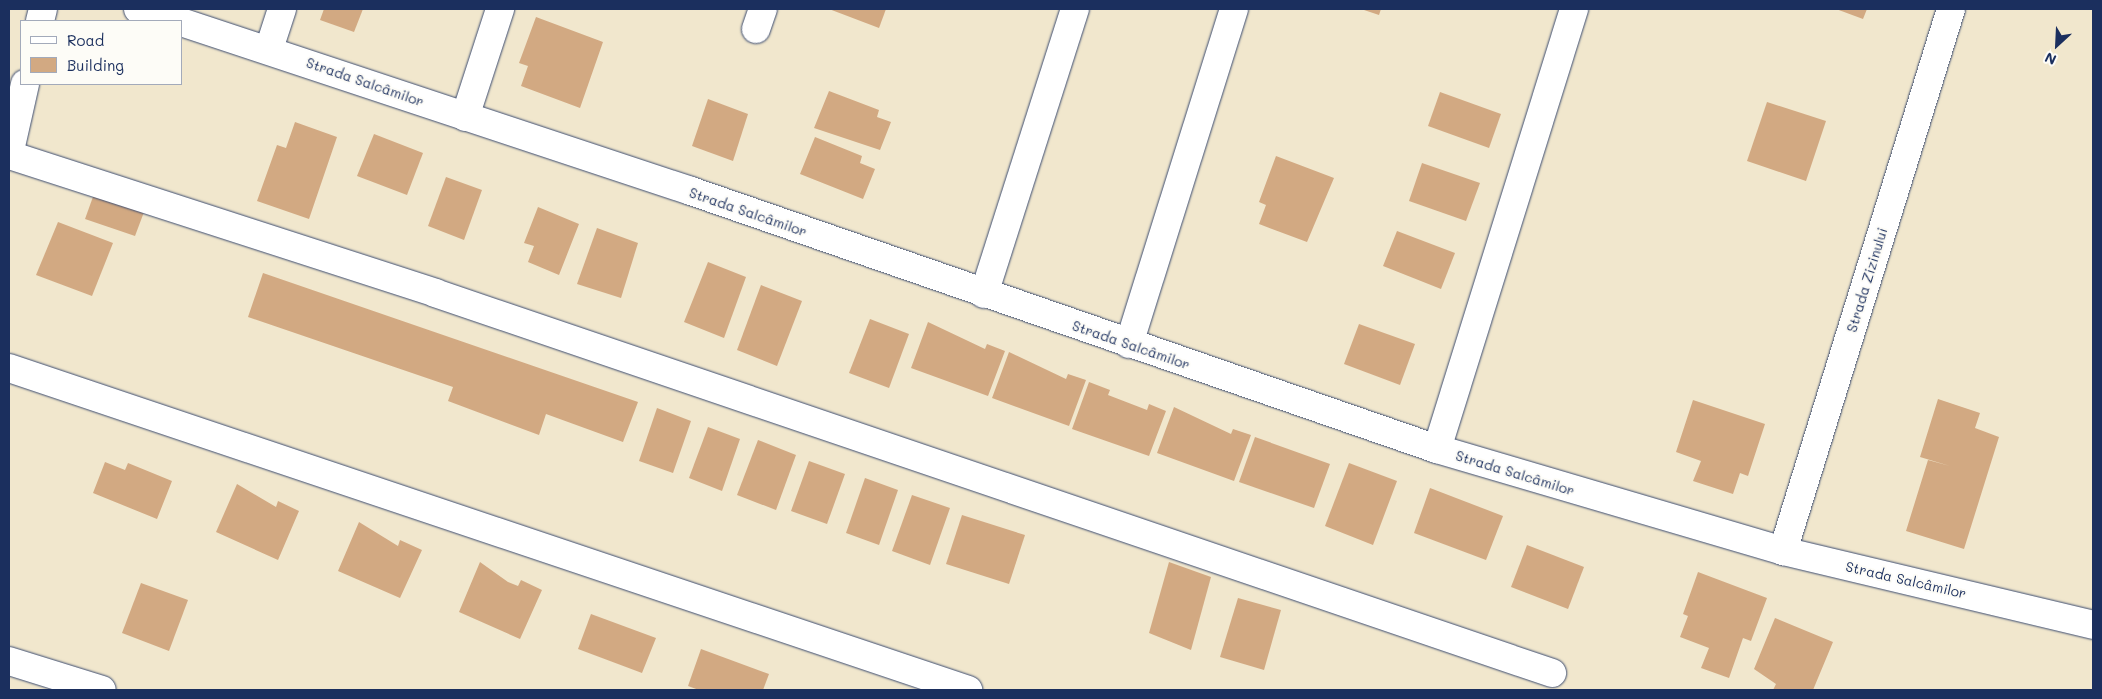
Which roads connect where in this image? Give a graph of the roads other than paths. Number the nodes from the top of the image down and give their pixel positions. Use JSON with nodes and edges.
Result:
{"nodes":[{"id":1,"x":138,"y":9,"type":"edge"},
{"id":2,"x":282,"y":9,"type":"edge"},
{"id":3,"x":500,"y":9,"type":"edge"},
{"id":4,"x":1075,"y":9,"type":"edge"},
{"id":5,"x":1234,"y":9,"type":"edge"},
{"id":6,"x":1574,"y":9,"type":"edge"},
{"id":7,"x":1951,"y":9,"type":"edge"},
{"id":8,"x":174,"y":20,"type":"edge"},
{"id":9,"x":182,"y":23,"type":"edge"},
{"id":10,"x":269,"y":49,"type":"junction"},
{"id":11,"x":26,"y":85,"type":"edge"},
{"id":12,"x":465,"y":117,"type":"junction"},
{"id":13,"x":9,"y":155,"type":"edge"},
{"id":14,"x":984,"y":294,"type":"junction"},
{"id":15,"x":1129,"y":344,"type":"junction"},
{"id":16,"x":9,"y":368,"type":"edge"},
{"id":17,"x":1437,"y":449,"type":"junction"},
{"id":18,"x":1783,"y":551,"type":"junction"},
{"id":19,"x":2093,"y":625,"type":"edge"},
{"id":20,"x":9,"y":661,"type":"edge"},
{"id":21,"x":1552,"y":673,"type":"dead end"},
{"id":22,"x":102,"y":690,"type":"edge"},
{"id":23,"x":968,"y":690,"type":"edge"}],
"edges":[{"from":1,"to":8,"type":"street","name":"Strada Salcâmilor"},
{"from":2,"to":10,"type":"street"},
{"from":3,"to":12,"type":"street"},
{"from":4,"to":14,"type":"street"},
{"from":5,"to":15,"type":"street"},
{"from":6,"to":17,"type":"street"},
{"from":7,"to":18,"type":"street","name":"Strada Zizinului"},
{"from":9,"to":10,"type":"street","name":"Strada Salcâmilor"},
{"from":10,"to":12,"type":"street","name":"Strada Salcâmilor"},
{"from":11,"to":13,"type":"street"},
{"from":12,"to":14,"type":"street","name":"Strada Salcâmilor"},
{"from":13,"to":21,"type":"street"},
{"from":14,"to":15,"type":"street","name":"Strada Salcâmilor"},
{"from":15,"to":17,"type":"street","name":"Strada Salcâmilor"},
{"from":16,"to":23,"type":"street"},
{"from":17,"to":18,"type":"street","name":"Strada Salcâmilor"},
{"from":18,"to":19,"type":"street","name":"Strada Salcâmilor"},
{"from":20,"to":22,"type":"street"}]}
